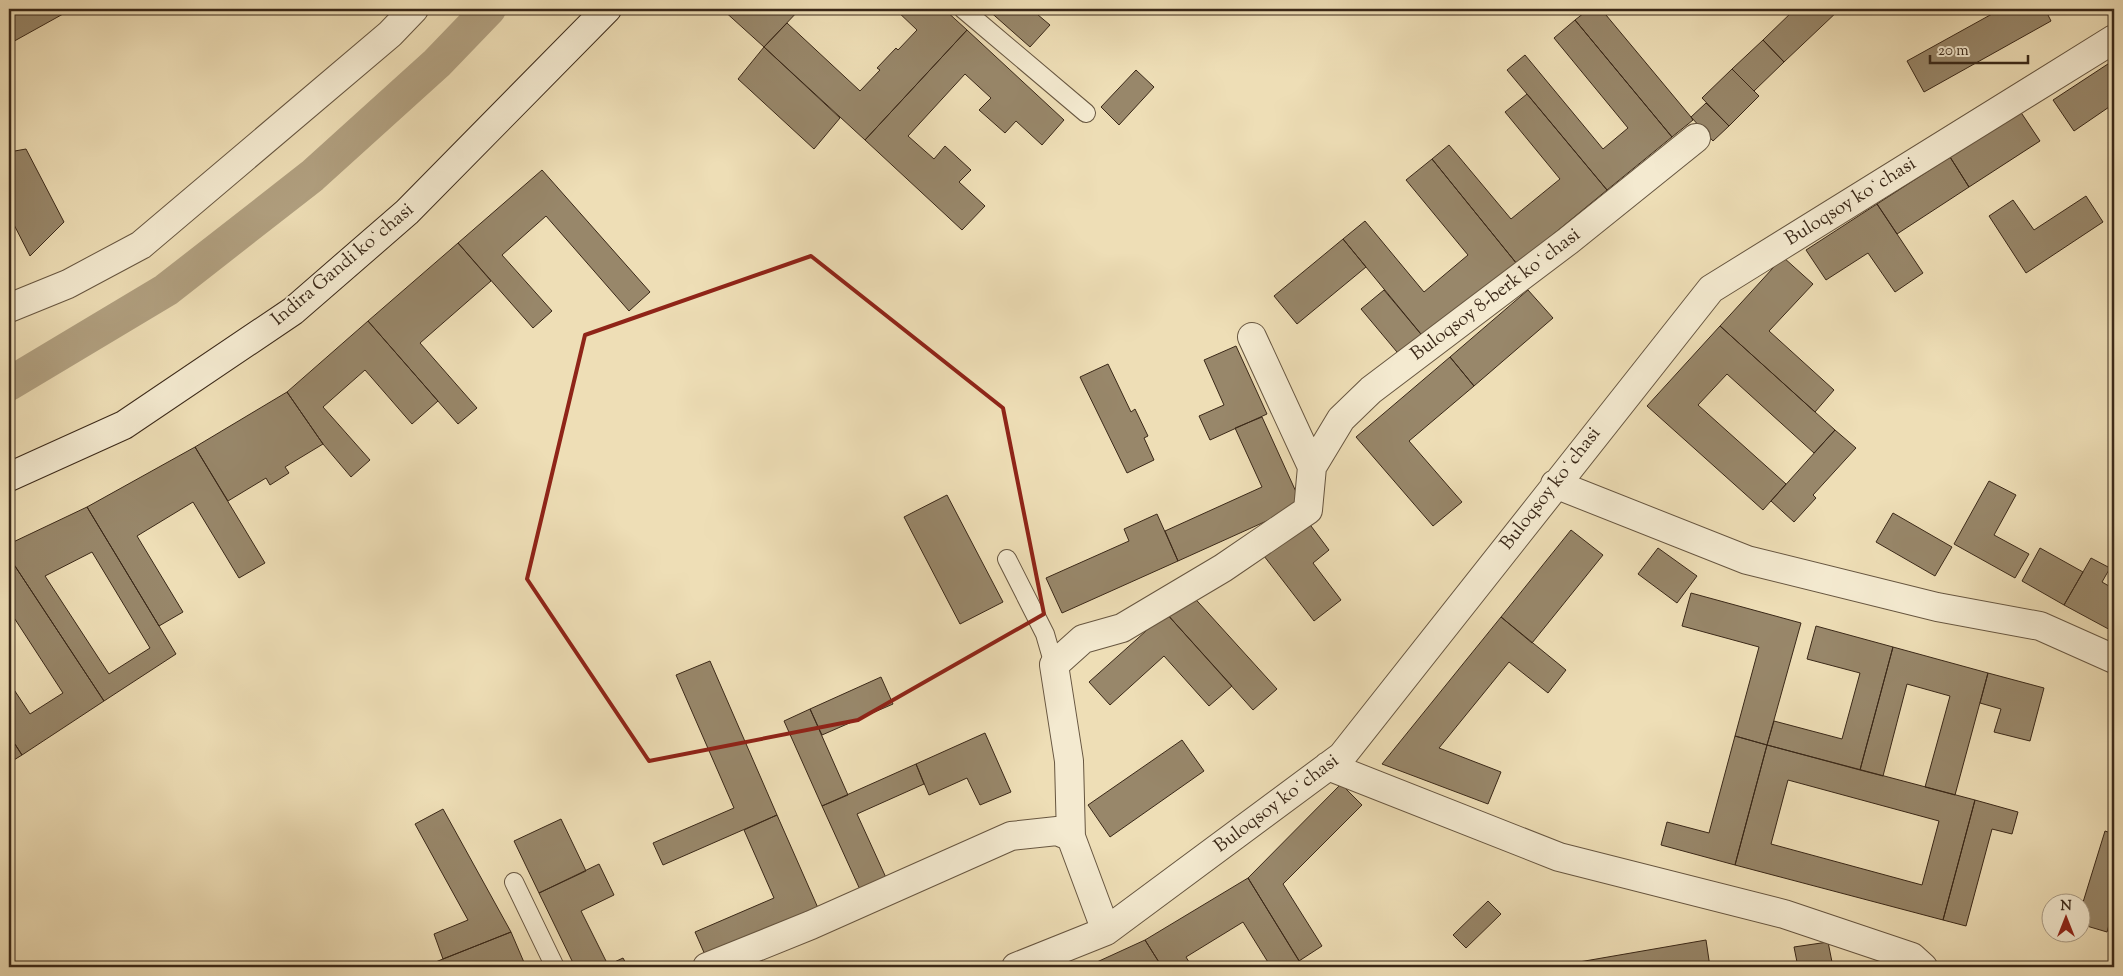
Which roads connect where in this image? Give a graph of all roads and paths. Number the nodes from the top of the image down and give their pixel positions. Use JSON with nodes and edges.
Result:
{"nodes":[{"id":1,"x":414,"y":9,"type":"edge"},
{"id":2,"x":606,"y":9,"type":"edge"},
{"id":3,"x":964,"y":9,"type":"edge"},
{"id":4,"x":2114,"y":39,"type":"edge"},
{"id":5,"x":1086,"y":113,"type":"dead end"},
{"id":6,"x":1696,"y":138,"type":"dead end"},
{"id":7,"x":9,"y":308,"type":"edge"},
{"id":8,"x":1252,"y":337,"type":"dead end"},
{"id":9,"x":1312,"y":467,"type":"junction"},
{"id":10,"x":9,"y":477,"type":"edge"},
{"id":11,"x":1555,"y":484,"type":"junction"},
{"id":12,"x":1007,"y":559,"type":"dead end"},
{"id":13,"x":2114,"y":659,"type":"edge"},
{"id":14,"x":1054,"y":665,"type":"junction"},
{"id":15,"x":1328,"y":766,"type":"junction"},
{"id":16,"x":1071,"y":837,"type":"junction"},
{"id":17,"x":514,"y":882,"type":"dead end"},
{"id":18,"x":1106,"y":931,"type":"junction"},
{"id":19,"x":555,"y":967,"type":"edge"},
{"id":20,"x":707,"y":967,"type":"edge"},
{"id":21,"x":1016,"y":967,"type":"edge"},
{"id":22,"x":1923,"y":967,"type":"edge"}],
"edges":[{"from":1,"to":7,"type":"street"},
{"from":2,"to":10,"type":"street","name":"Indira Gandi koʻchasi"},
{"from":3,"to":5,"type":"lane"},
{"from":4,"to":11,"type":"street","name":"Buloqsoy koʻchasi"},
{"from":6,"to":9,"type":"street","name":"Buloqsoy 8-berk koʻchasi"},
{"from":8,"to":9,"type":"street"},
{"from":9,"to":14,"type":"street","name":"Buloqsoy 8-berk koʻchasi"},
{"from":11,"to":13,"type":"street"},
{"from":11,"to":15,"type":"street","name":"Buloqsoy koʻchasi"},
{"from":12,"to":14,"type":"lane"},
{"from":14,"to":16,"type":"street"},
{"from":15,"to":18,"type":"street","name":"Buloqsoy koʻchasi"},
{"from":15,"to":22,"type":"street"},
{"from":16,"to":18,"type":"street"},
{"from":16,"to":20,"type":"street"},
{"from":17,"to":19,"type":"lane"},
{"from":18,"to":21,"type":"street","name":"Buloqsoy koʻchasi"}]}
